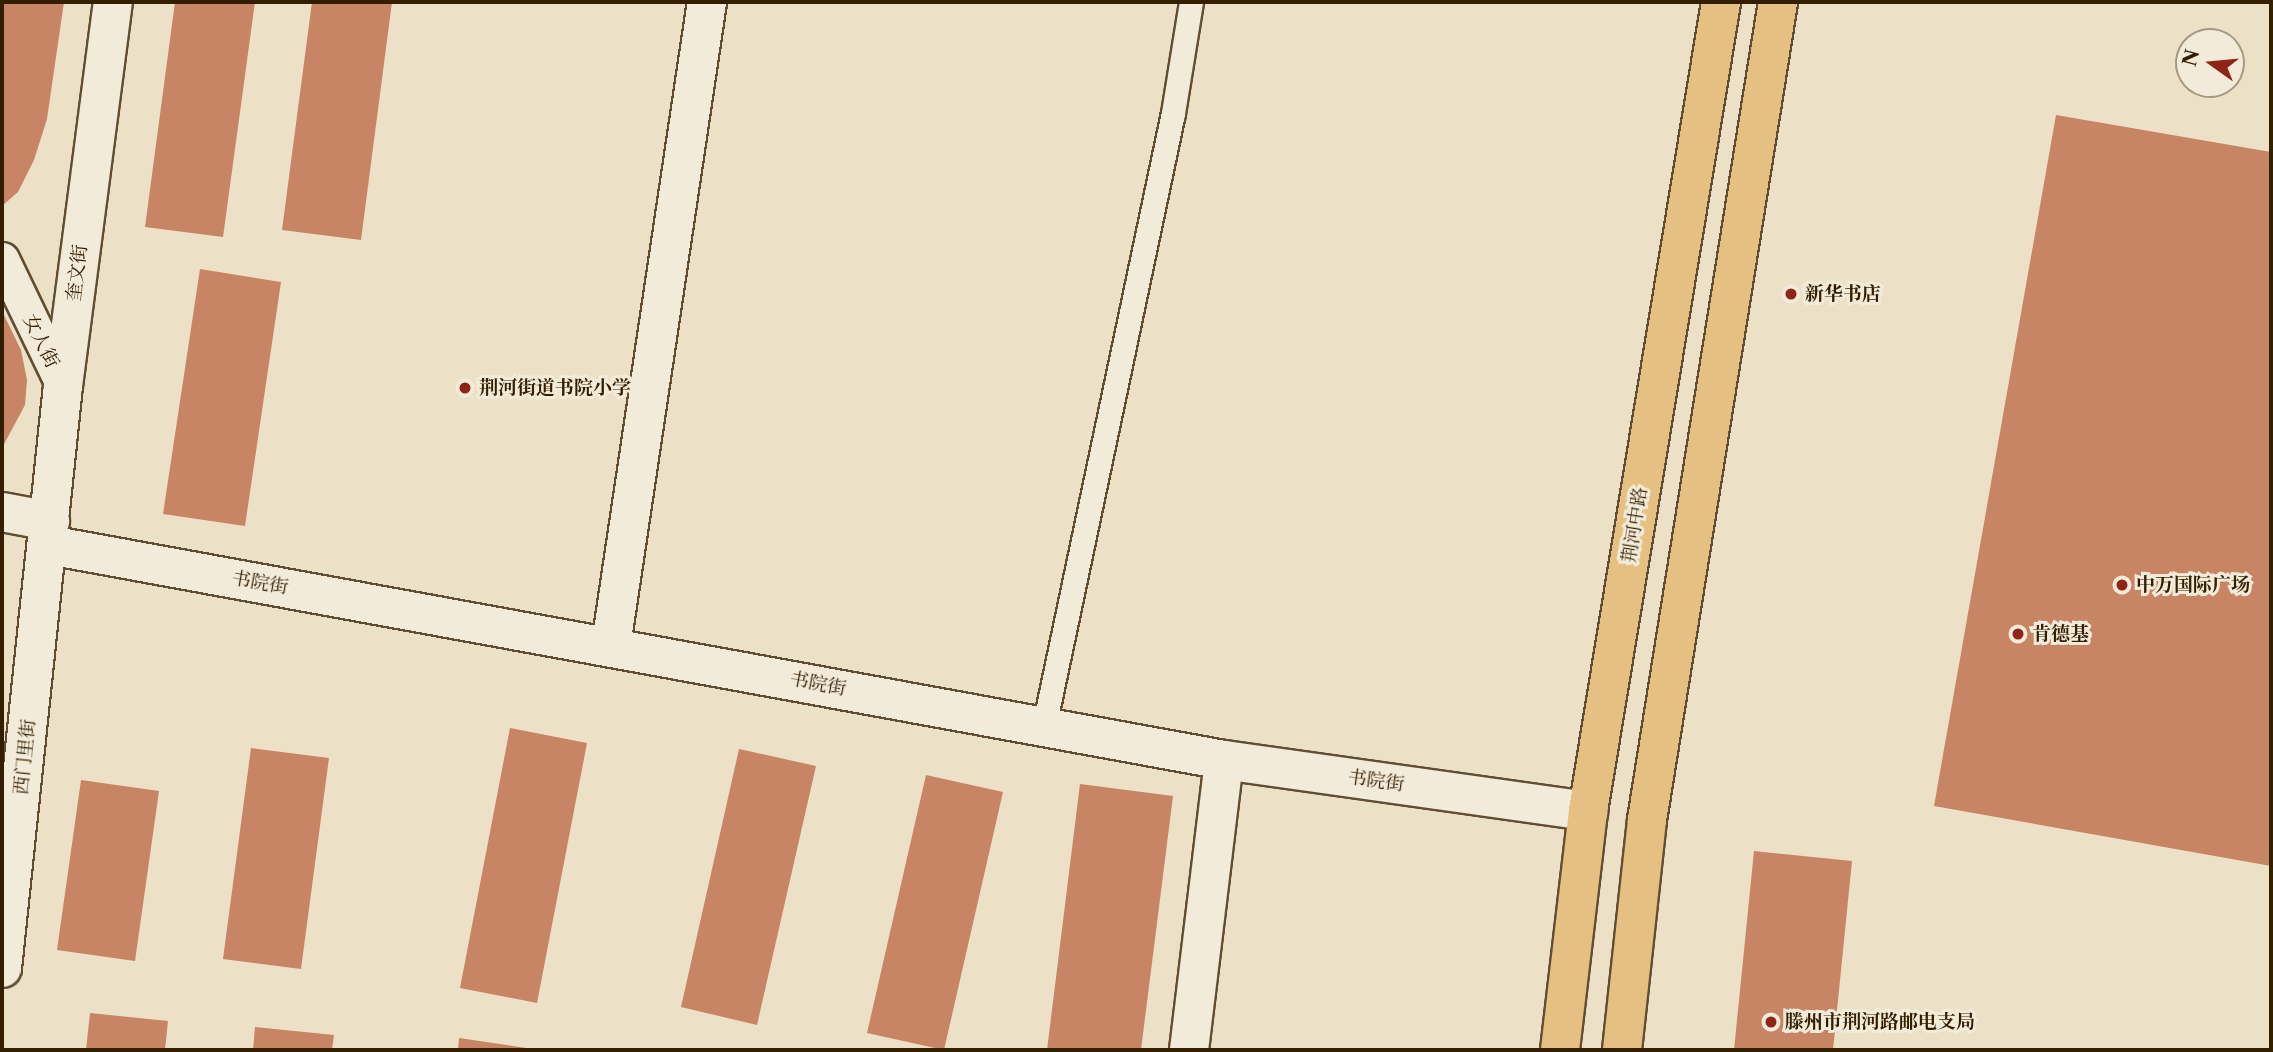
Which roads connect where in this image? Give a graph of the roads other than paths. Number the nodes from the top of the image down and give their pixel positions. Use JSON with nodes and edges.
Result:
{"nodes":[{"id":1,"x":113,"y":2,"type":"edge"},
{"id":2,"x":707,"y":2,"type":"edge"},
{"id":3,"x":1191,"y":2,"type":"edge"},
{"id":4,"x":1721,"y":2,"type":"edge"},
{"id":5,"x":1778,"y":2,"type":"edge"},
{"id":6,"x":2,"y":258,"type":"edge"},
{"id":7,"x":63,"y":386,"type":"junction"},
{"id":8,"x":2,"y":512,"type":"edge"},
{"id":9,"x":49,"y":533,"type":"junction"},
{"id":10,"x":611,"y":645,"type":"junction"},
{"id":11,"x":1044,"y":726,"type":"junction"},
{"id":12,"x":1224,"y":760,"type":"junction"},
{"id":13,"x":1588,"y":811,"type":"junction"},
{"id":14,"x":7,"y":872,"type":"edge"},
{"id":15,"x":2,"y":968,"type":"edge"},
{"id":16,"x":1189,"y":1050,"type":"edge"},
{"id":17,"x":1560,"y":1050,"type":"edge"},
{"id":18,"x":1622,"y":1050,"type":"edge"}],
"edges":[{"from":1,"to":7,"type":"street","name":"奎文街"},
{"from":2,"to":10,"type":"street"},
{"from":3,"to":11,"type":"lane"},
{"from":4,"to":13,"type":"main road","name":"荆河中路"},
{"from":5,"to":18,"type":"main road"},
{"from":6,"to":7,"type":"street","name":"女人街"},
{"from":7,"to":9,"type":"street","name":"奎文街"},
{"from":8,"to":9,"type":"street","name":"书院街"},
{"from":9,"to":10,"type":"street","name":"书院街"},
{"from":9,"to":14,"type":"street","name":"西门里街"},
{"from":10,"to":11,"type":"street","name":"书院街"},
{"from":11,"to":12,"type":"street","name":"书院街"},
{"from":12,"to":13,"type":"street","name":"书院街"},
{"from":12,"to":16,"type":"street"},
{"from":13,"to":17,"type":"main road","name":"荆河中路"},
{"from":14,"to":15,"type":"street","name":"西门里街"}]}
